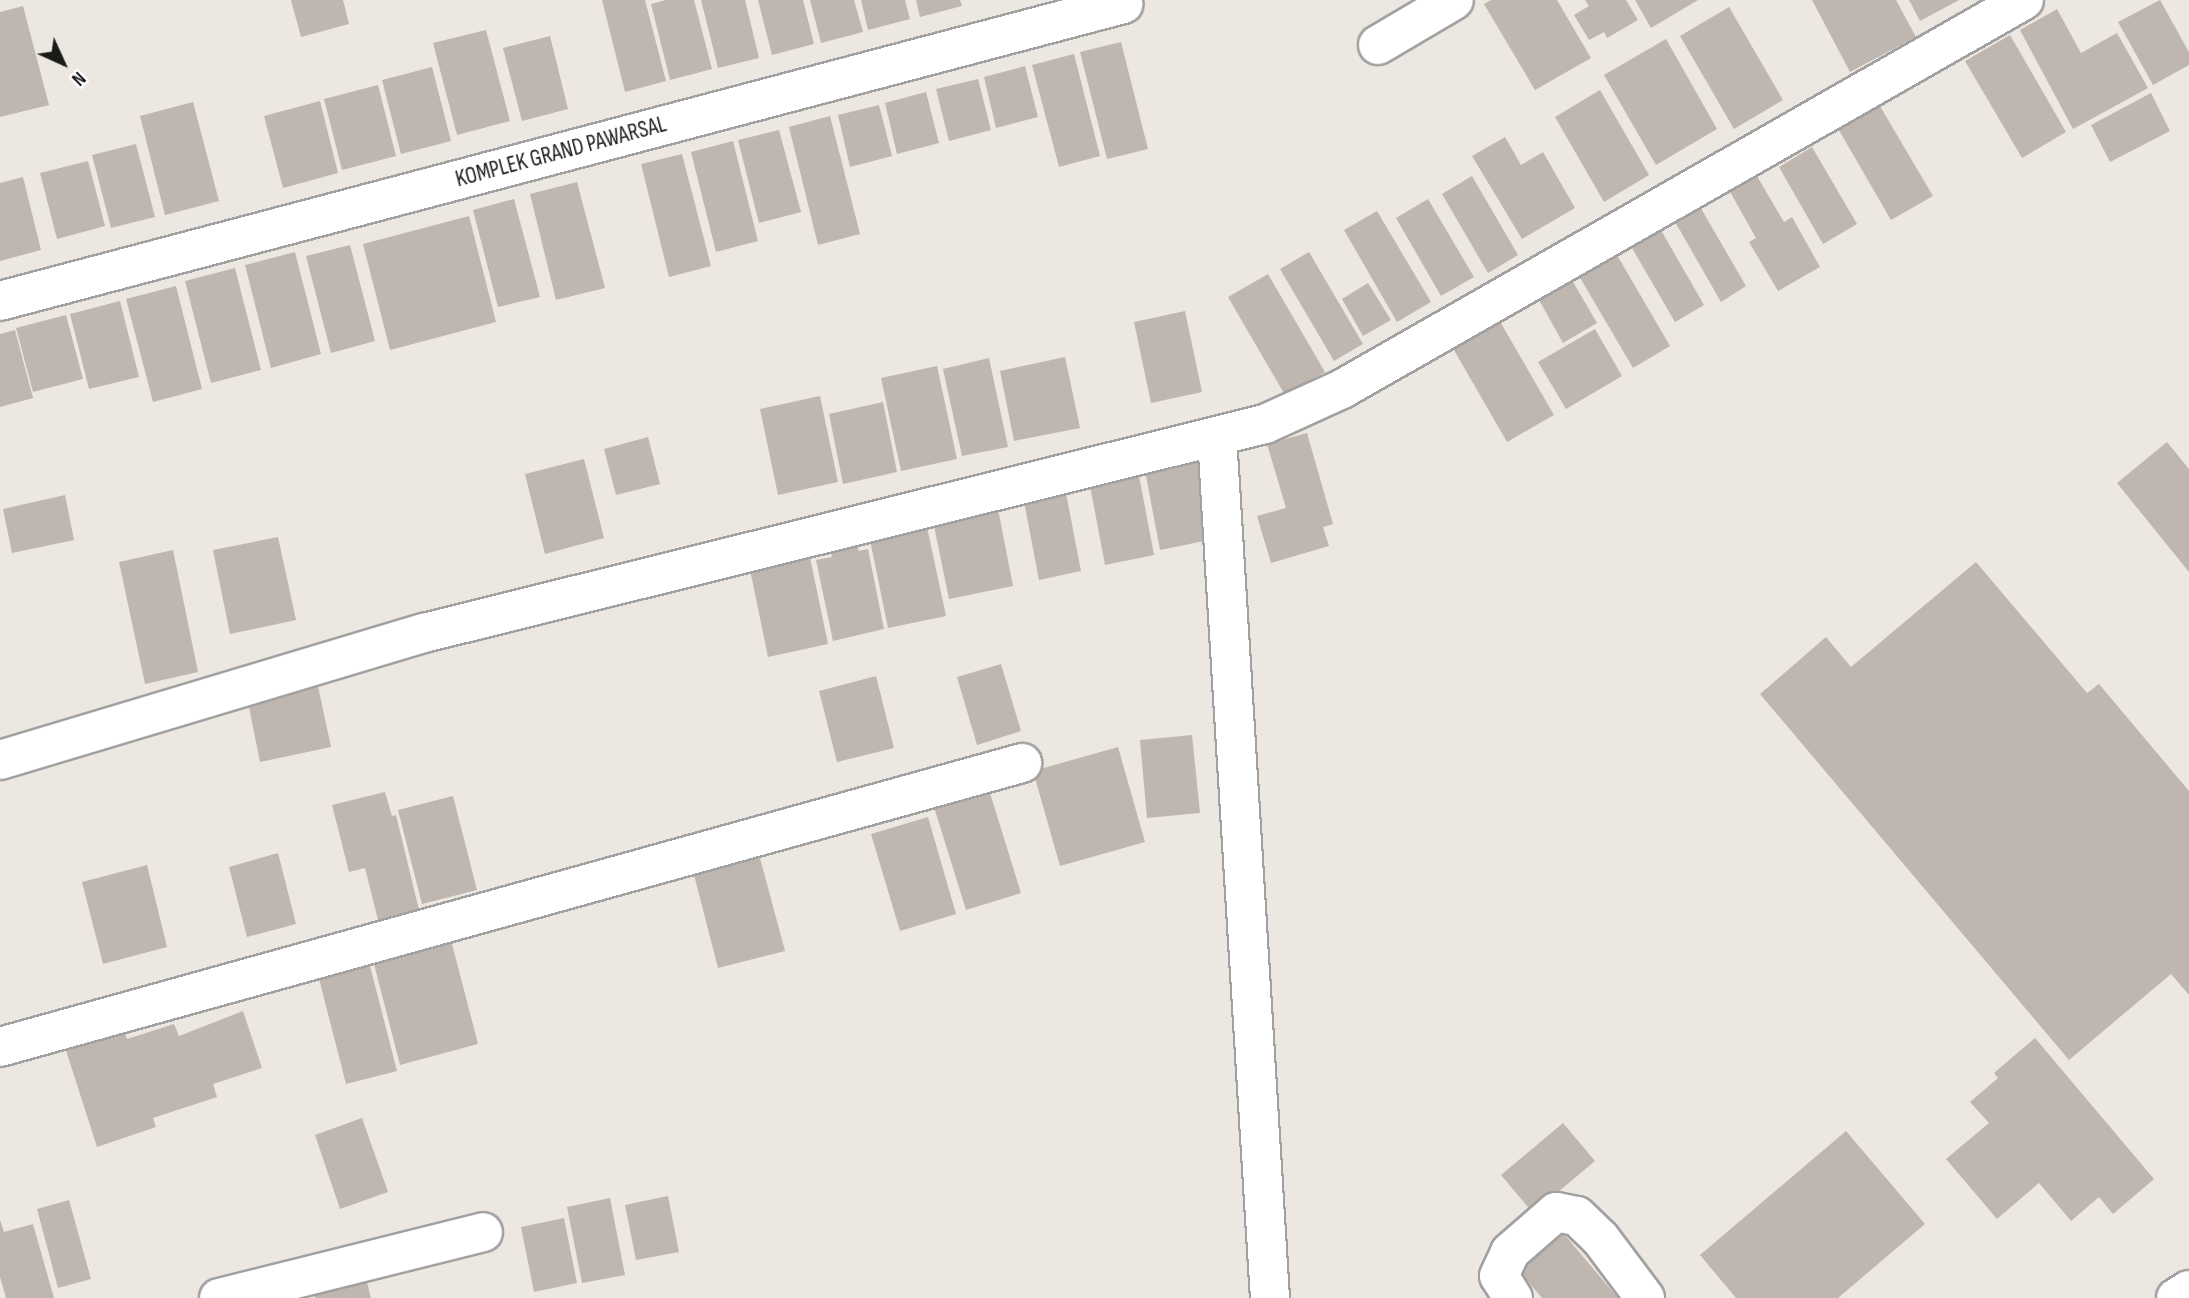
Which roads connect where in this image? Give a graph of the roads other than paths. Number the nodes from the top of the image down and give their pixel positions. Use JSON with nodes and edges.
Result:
{"nodes":[{"id":1,"x":1454,"y":0,"type":"edge"},
{"id":2,"x":2024,"y":0,"type":"edge"},
{"id":3,"x":1123,"y":4,"type":"dead end"},
{"id":4,"x":1378,"y":45,"type":"dead end"},
{"id":5,"x":0,"y":300,"type":"edge"},
{"id":6,"x":1217,"y":437,"type":"junction"},
{"id":7,"x":0,"y":760,"type":"edge"},
{"id":8,"x":1021,"y":762,"type":"dead end"},
{"id":9,"x":0,"y":1047,"type":"edge"},
{"id":10,"x":483,"y":1232,"type":"dead end"},
{"id":11,"x":2189,"y":1290,"type":"edge"},
{"id":12,"x":219,"y":1298,"type":"edge"},
{"id":13,"x":1270,"y":1298,"type":"edge"},
{"id":14,"x":1513,"y":1298,"type":"edge"},
{"id":15,"x":1645,"y":1298,"type":"edge"},
{"id":16,"x":2176,"y":1298,"type":"edge"}],
"edges":[{"from":1,"to":4,"type":"street"},
{"from":2,"to":6,"type":"street"},
{"from":3,"to":5,"type":"street","name":"KOMPLEK GRAND PAWARSAL"},
{"from":6,"to":7,"type":"street"},
{"from":6,"to":13,"type":"street"},
{"from":8,"to":9,"type":"street"},
{"from":10,"to":12,"type":"street"},
{"from":11,"to":16,"type":"street"},
{"from":14,"to":15,"type":"street"}]}
